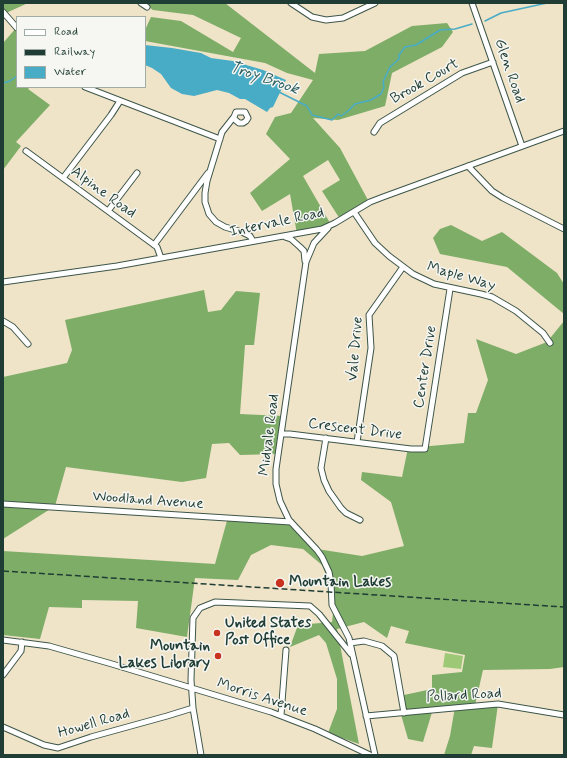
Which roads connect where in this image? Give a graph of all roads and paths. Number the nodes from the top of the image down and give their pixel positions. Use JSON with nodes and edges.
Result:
{"nodes":[{"id":1,"x":141,"y":3,"type":"edge"},
{"id":2,"x":291,"y":3,"type":"edge"},
{"id":3,"x":375,"y":3,"type":"edge"},
{"id":4,"x":472,"y":3,"type":"edge"},
{"id":5,"x":147,"y":7,"type":"dead end"},
{"id":6,"x":3,"y":12,"type":"edge"},
{"id":7,"x":16,"y":27,"type":"edge"},
{"id":8,"x":493,"y":62,"type":"junction"},
{"id":9,"x":88,"y":88,"type":"edge"},
{"id":10,"x":120,"y":101,"type":"junction"},
{"id":11,"x":233,"y":118,"type":"dead end"},
{"id":12,"x":564,"y":131,"type":"edge"},
{"id":13,"x":374,"y":132,"type":"dead end"},
{"id":14,"x":220,"y":139,"type":"junction"},
{"id":15,"x":522,"y":146,"type":"junction"},
{"id":16,"x":26,"y":151,"type":"dead end"},
{"id":17,"x":468,"y":166,"type":"junction"},
{"id":18,"x":211,"y":169,"type":"junction"},
{"id":19,"x":137,"y":173,"type":"dead end"},
{"id":20,"x":63,"y":178,"type":"junction"},
{"id":21,"x":108,"y":211,"type":"junction"},
{"id":22,"x":354,"y":212,"type":"junction"},
{"id":23,"x":334,"y":224,"type":"junction"},
{"id":24,"x":563,"y":227,"type":"edge"},
{"id":25,"x":281,"y":236,"type":"junction"},
{"id":26,"x":253,"y":241,"type":"junction"},
{"id":27,"x":154,"y":245,"type":"junction"},
{"id":28,"x":161,"y":258,"type":"junction"},
{"id":29,"x":306,"y":262,"type":"junction"},
{"id":30,"x":403,"y":267,"type":"junction"},
{"id":31,"x":3,"y":282,"type":"edge"},
{"id":32,"x":450,"y":289,"type":"junction"},
{"id":33,"x":3,"y":321,"type":"edge"},
{"id":34,"x":550,"y":343,"type":"dead end"},
{"id":35,"x":28,"y":344,"type":"dead end"},
{"id":36,"x":281,"y":434,"type":"junction"},
{"id":37,"x":326,"y":438,"type":"junction"},
{"id":38,"x":358,"y":442,"type":"junction"},
{"id":39,"x":426,"y":449,"type":"joint"},
{"id":40,"x":3,"y":504,"type":"edge"},
{"id":41,"x":360,"y":520,"type":"dead end"},
{"id":42,"x":291,"y":522,"type":"junction"},
{"id":43,"x":3,"y":640,"type":"edge"},
{"id":44,"x":22,"y":642,"type":"junction"},
{"id":45,"x":350,"y":643,"type":"junction"},
{"id":46,"x":286,"y":650,"type":"dead end"},
{"id":47,"x":352,"y":655,"type":"junction"},
{"id":48,"x":3,"y":675,"type":"edge"},
{"id":49,"x":192,"y":688,"type":"junction"},
{"id":50,"x":193,"y":708,"type":"junction"},
{"id":51,"x":404,"y":713,"type":"junction"},
{"id":52,"x":281,"y":715,"type":"junction"},
{"id":53,"x":564,"y":715,"type":"edge"},
{"id":54,"x":366,"y":716,"type":"junction"},
{"id":55,"x":3,"y":727,"type":"edge"},
{"id":56,"x":201,"y":755,"type":"edge"},
{"id":57,"x":370,"y":755,"type":"edge"},
{"id":58,"x":375,"y":755,"type":"edge"}],
"edges":[{"from":1,"to":5,"type":"street"},
{"from":2,"to":3,"type":"street"},
{"from":4,"to":8,"type":"street","name":"Glen Road"},
{"from":6,"to":7,"type":"street"},
{"from":8,"to":13,"type":"street","name":"Brook Court"},
{"from":8,"to":15,"type":"street","name":"Glen Road"},
{"from":9,"to":10,"type":"street"},
{"from":10,"to":14,"type":"street"},
{"from":10,"to":20,"type":"street"},
{"from":11,"to":14,"type":"street"},
{"from":12,"to":15,"type":"street","name":"Intervale Road"},
{"from":14,"to":18,"type":"street"},
{"from":15,"to":17,"type":"street","name":"Intervale Road"},
{"from":16,"to":20,"type":"street","name":"Alpine Road"},
{"from":17,"to":22,"type":"street","name":"Intervale Road"},
{"from":17,"to":24,"type":"street"},
{"from":18,"to":26,"type":"street"},
{"from":18,"to":27,"type":"street"},
{"from":19,"to":21,"type":"street"},
{"from":20,"to":21,"type":"street","name":"Alpine Road"},
{"from":21,"to":27,"type":"street","name":"Alpine Road"},
{"from":22,"to":23,"type":"street","name":"Intervale Road"},
{"from":22,"to":30,"type":"street","name":"Maple Way"},
{"from":23,"to":25,"type":"street","name":"Intervale Road"},
{"from":23,"to":29,"type":"street","name":"Midvale Road"},
{"from":25,"to":26,"type":"street","name":"Intervale Road"},
{"from":25,"to":29,"type":"street"},
{"from":26,"to":28,"type":"street","name":"Intervale Road"},
{"from":27,"to":28,"type":"street","name":"Alpine Road"},
{"from":28,"to":31,"type":"street","name":"Intervale Road"},
{"from":29,"to":36,"type":"street","name":"Midvale Road"},
{"from":30,"to":32,"type":"street","name":"Maple Way"},
{"from":30,"to":38,"type":"street","name":"Vale Drive"},
{"from":32,"to":34,"type":"street","name":"Maple Way"},
{"from":32,"to":39,"type":"street","name":"Center Drive"},
{"from":33,"to":35,"type":"street"},
{"from":36,"to":37,"type":"street","name":"Crescent Drive"},
{"from":36,"to":42,"type":"street","name":"Midvale Road"},
{"from":37,"to":38,"type":"street","name":"Crescent Drive"},
{"from":37,"to":41,"type":"street"},
{"from":38,"to":39,"type":"street","name":"Crescent Drive"},
{"from":40,"to":42,"type":"street","name":"Woodland Avenue"},
{"from":42,"to":45,"type":"street","name":"Midvale Road"},
{"from":43,"to":44,"type":"street","name":"Morris Avenue"},
{"from":44,"to":48,"type":"street"},
{"from":44,"to":49,"type":"street","name":"Morris Avenue"},
{"from":45,"to":47,"type":"street","name":"Midvale Road"},
{"from":45,"to":51,"type":"street"},
{"from":46,"to":52,"type":"street"},
{"from":47,"to":49,"type":"street"},
{"from":47,"to":54,"type":"street","name":"Midvale Road"},
{"from":49,"to":50,"type":"street"},
{"from":49,"to":52,"type":"street","name":"Morris Avenue"},
{"from":50,"to":55,"type":"street","name":"Howell Road"},
{"from":50,"to":56,"type":"street"},
{"from":51,"to":53,"type":"street","name":"Pollard Road"},
{"from":51,"to":54,"type":"street","name":"Pollard Road"},
{"from":52,"to":57,"type":"street","name":"Morris Avenue"},
{"from":54,"to":58,"type":"street","name":"Midvale Road"}]}
